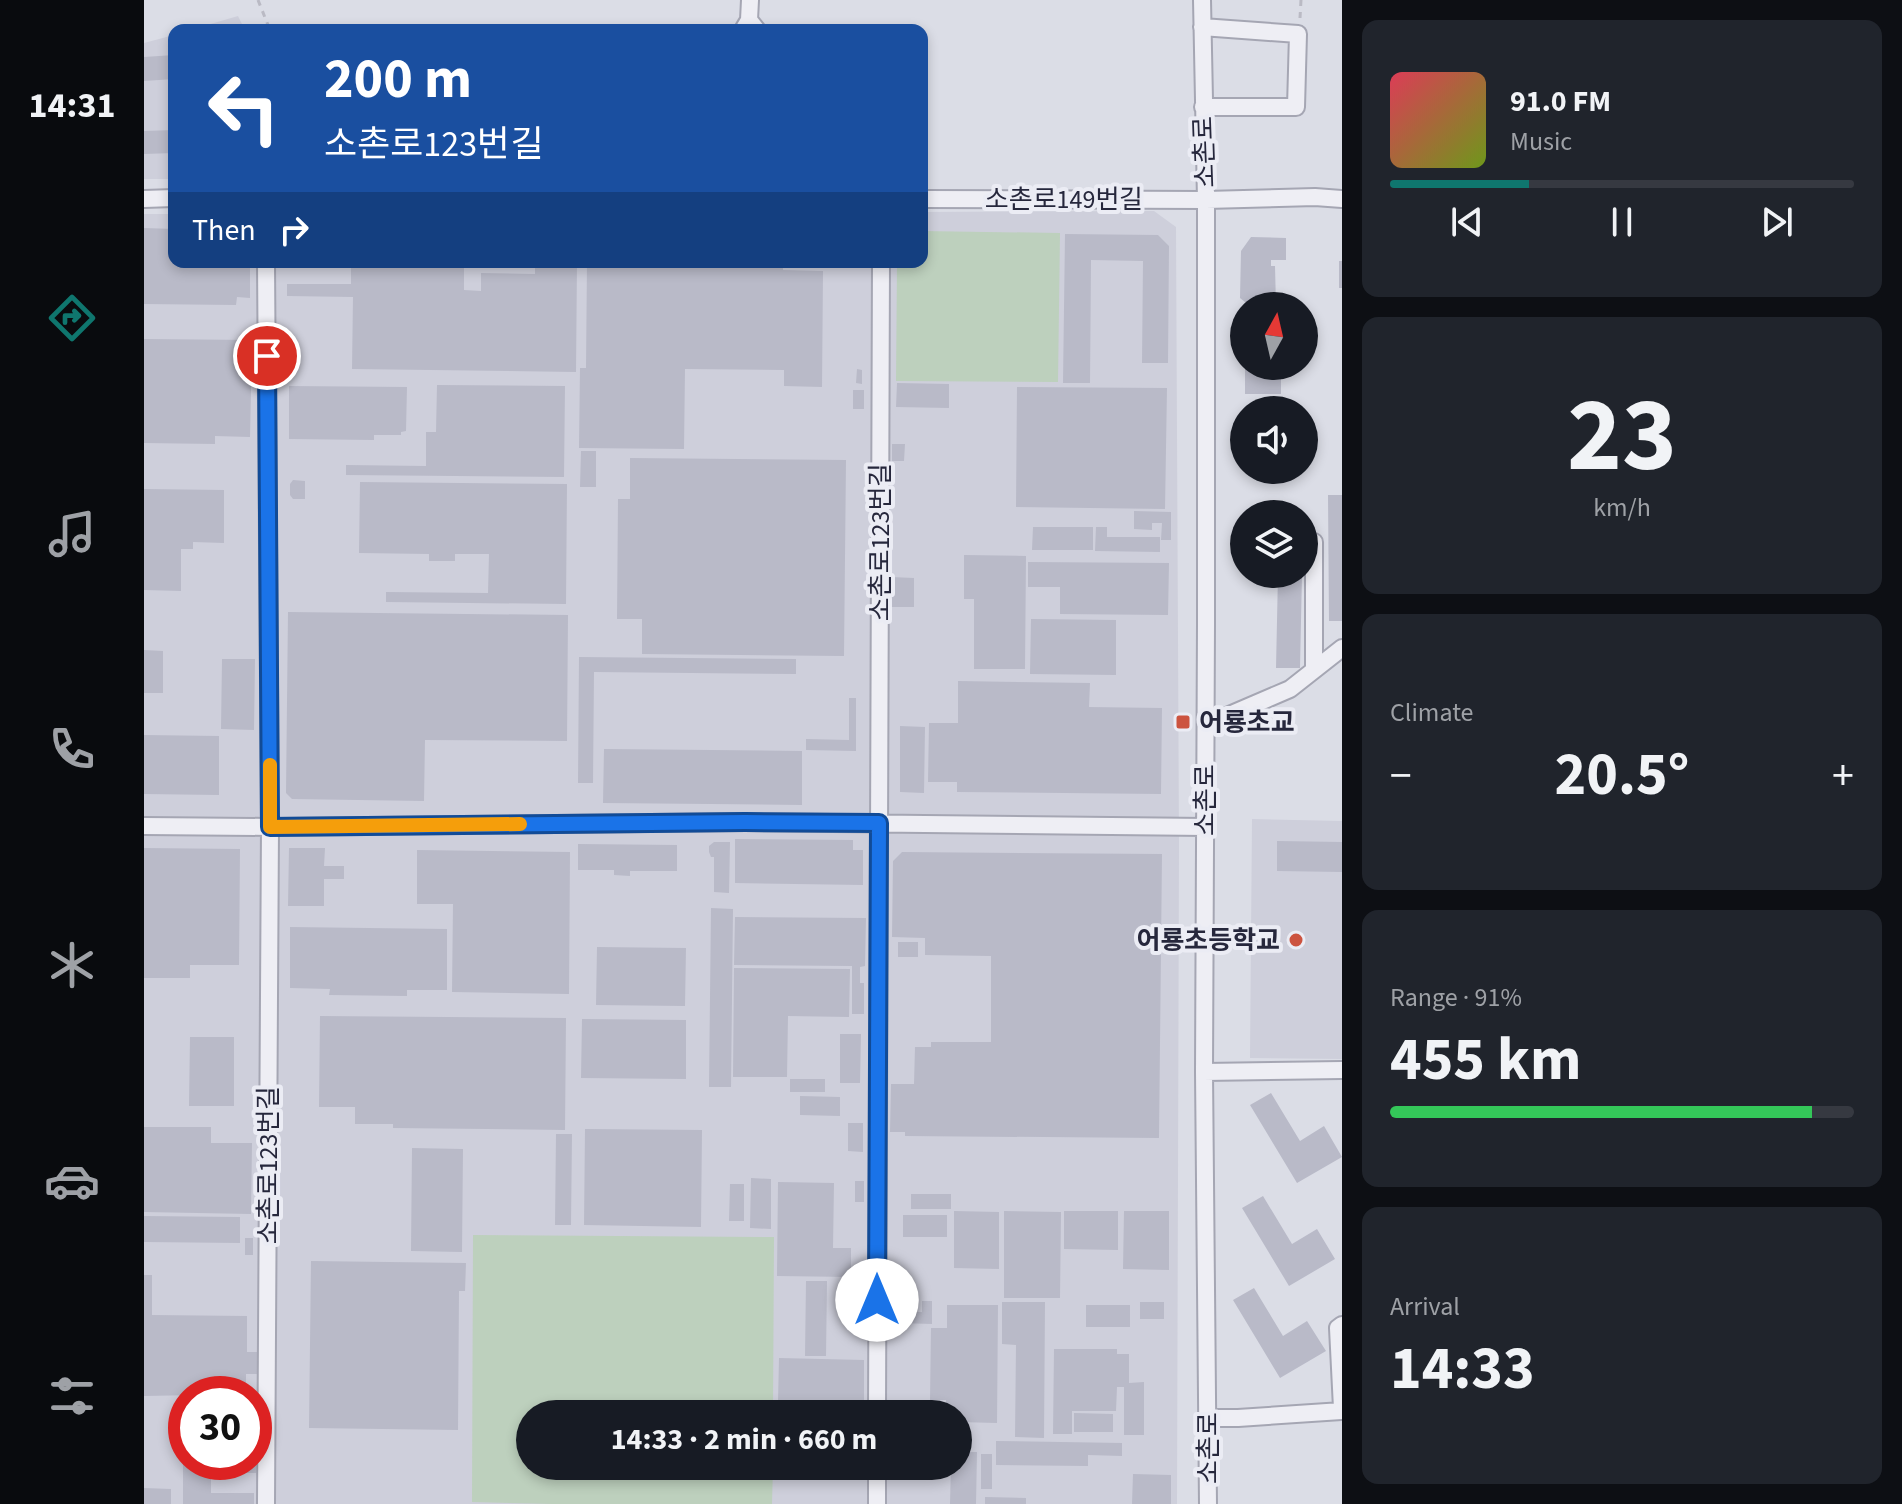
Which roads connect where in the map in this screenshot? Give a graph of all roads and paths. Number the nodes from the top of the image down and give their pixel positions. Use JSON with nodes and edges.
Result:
{"nodes":[{"id":1,"x":258,"y":0,"type":"edge"},
{"id":2,"x":750,"y":0,"type":"edge"},
{"id":3,"x":1202,"y":0,"type":"edge"},
{"id":4,"x":268,"y":24,"type":"edge"},
{"id":5,"x":749,"y":24,"type":"edge"},
{"id":6,"x":1202,"y":27,"type":"junction"},
{"id":7,"x":1203,"y":107,"type":"junction"},
{"id":8,"x":168,"y":198,"type":"edge"},
{"id":9,"x":144,"y":199,"type":"edge"},
{"id":10,"x":928,"y":199,"type":"edge"},
{"id":11,"x":1342,"y":199,"type":"edge"},
{"id":12,"x":1206,"y":200,"type":"junction"},
{"id":13,"x":266,"y":268,"type":"edge"},
{"id":14,"x":881,"y":268,"type":"edge"},
{"id":15,"x":1314,"y":588,"type":"edge"},
{"id":16,"x":1342,"y":648,"type":"edge"},
{"id":17,"x":1314,"y":669,"type":"junction"},
{"id":18,"x":1206,"y":725,"type":"junction"},
{"id":19,"x":879,"y":823,"type":"junction"},
{"id":20,"x":144,"y":826,"type":"edge"},
{"id":21,"x":270,"y":827,"type":"junction"},
{"id":22,"x":1206,"y":827,"type":"junction"},
{"id":23,"x":1342,"y":1070,"type":"edge"},
{"id":24,"x":1204,"y":1072,"type":"junction"},
{"id":25,"x":1342,"y":1325,"type":"edge"},
{"id":26,"x":877,"y":1400,"type":"edge"},
{"id":27,"x":1342,"y":1409,"type":"edge"},
{"id":28,"x":1207,"y":1418,"type":"junction"},
{"id":29,"x":877,"y":1480,"type":"edge"},
{"id":30,"x":266,"y":1504,"type":"edge"},
{"id":31,"x":877,"y":1504,"type":"edge"},
{"id":32,"x":1208,"y":1504,"type":"edge"}],
"edges":[{"from":1,"to":4,"type":"path"},
{"from":2,"to":5,"type":"street"},
{"from":3,"to":6,"type":"street","name":"소촌로"},
{"from":6,"to":7,"type":"street","name":"소촌로"},
{"from":6,"to":7,"type":"street"},
{"from":7,"to":12,"type":"street","name":"소촌로"},
{"from":8,"to":9,"type":"street"},
{"from":10,"to":12,"type":"street","name":"소촌로149번길"},
{"from":11,"to":12,"type":"street","name":"소촌로149번길"},
{"from":12,"to":18,"type":"street","name":"소촌로"},
{"from":13,"to":21,"type":"street","name":"소촌로123번길"},
{"from":14,"to":19,"type":"street","name":"소촌로123번길"},
{"from":15,"to":17,"type":"street"},
{"from":16,"to":17,"type":"street"},
{"from":17,"to":18,"type":"street"},
{"from":18,"to":22,"type":"street","name":"소촌로"},
{"from":19,"to":21,"type":"street"},
{"from":19,"to":22,"type":"street"},
{"from":19,"to":26,"type":"street","name":"소촌로123번길"},
{"from":20,"to":21,"type":"street"},
{"from":21,"to":30,"type":"street","name":"소촌로123번길"},
{"from":22,"to":24,"type":"street","name":"소촌로"},
{"from":23,"to":24,"type":"street"},
{"from":24,"to":28,"type":"street","name":"소촌로"},
{"from":25,"to":27,"type":"street"},
{"from":27,"to":28,"type":"street"},
{"from":28,"to":32,"type":"street","name":"소촌로"},
{"from":29,"to":31,"type":"street"}]}
